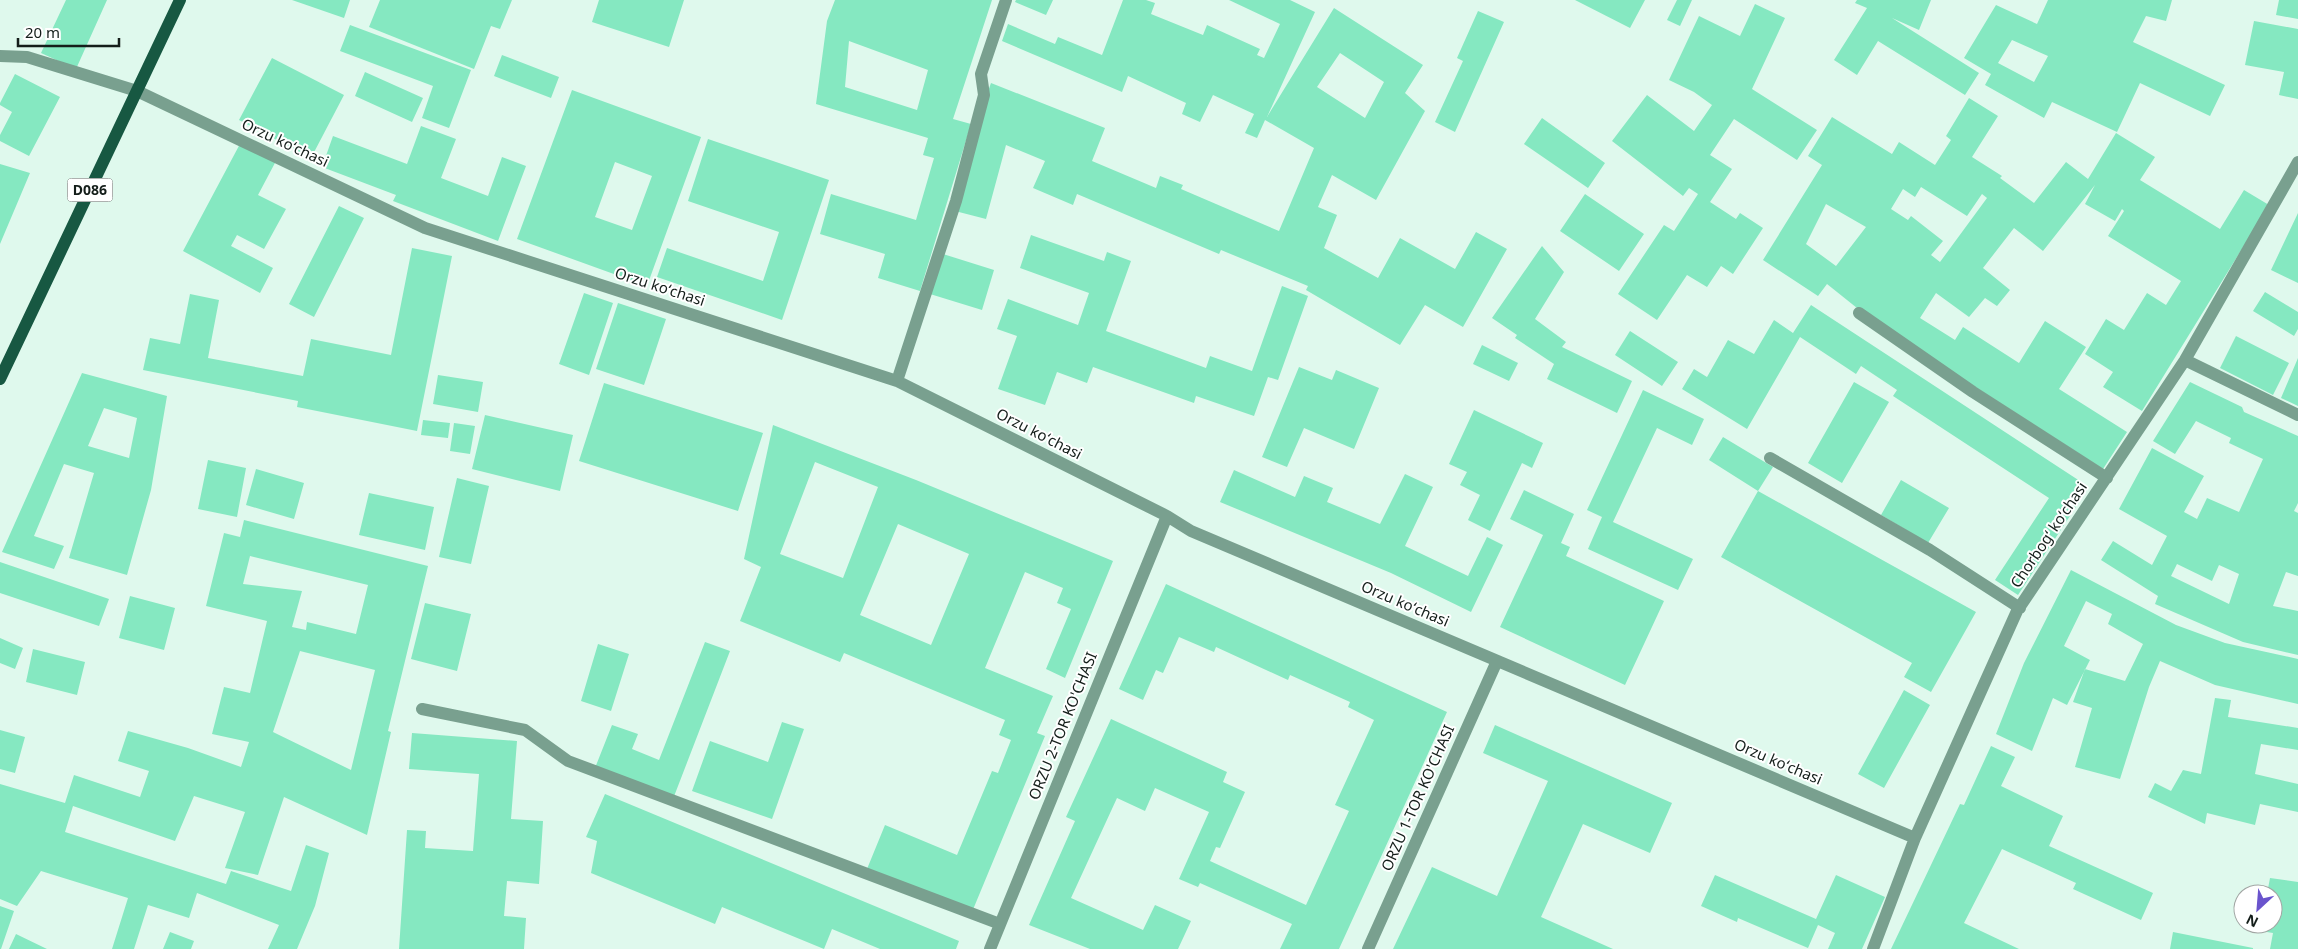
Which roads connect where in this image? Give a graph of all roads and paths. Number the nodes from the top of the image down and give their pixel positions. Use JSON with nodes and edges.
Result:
{"nodes":[{"id":1,"x":180,"y":0,"type":"edge"},
{"id":2,"x":1006,"y":0,"type":"edge"},
{"id":3,"x":0,"y":56,"type":"edge"},
{"id":4,"x":137,"y":91,"type":"junction"},
{"id":5,"x":2298,"y":162,"type":"edge"},
{"id":6,"x":1859,"y":313,"type":"dead end"},
{"id":7,"x":2185,"y":360,"type":"junction"},
{"id":8,"x":0,"y":378,"type":"edge"},
{"id":9,"x":897,"y":381,"type":"junction"},
{"id":10,"x":2298,"y":415,"type":"edge"},
{"id":11,"x":1770,"y":458,"type":"dead end"},
{"id":12,"x":2107,"y":478,"type":"junction"},
{"id":13,"x":1167,"y":516,"type":"junction"},
{"id":14,"x":2020,"y":608,"type":"junction"},
{"id":15,"x":1497,"y":661,"type":"junction"},
{"id":16,"x":422,"y":709,"type":"dead end"},
{"id":17,"x":1915,"y":838,"type":"junction"},
{"id":18,"x":1000,"y":924,"type":"junction"},
{"id":19,"x":990,"y":949,"type":"edge"},
{"id":20,"x":1368,"y":949,"type":"edge"},
{"id":21,"x":1873,"y":949,"type":"edge"}],
"edges":[{"from":1,"to":4,"type":"main road","number":"D086"},
{"from":2,"to":9,"type":"street"},
{"from":3,"to":4,"type":"street","name":"Orzu koʻchasi"},
{"from":4,"to":8,"type":"main road","number":"D086"},
{"from":4,"to":9,"type":"street","name":"Orzu koʻchasi"},
{"from":5,"to":7,"type":"street","name":"Chorbogʻ koʻchasi"},
{"from":6,"to":12,"type":"street"},
{"from":7,"to":10,"type":"street"},
{"from":7,"to":12,"type":"street","name":"Chorbogʻ koʻchasi"},
{"from":9,"to":13,"type":"street","name":"Orzu koʻchasi"},
{"from":11,"to":14,"type":"street"},
{"from":12,"to":14,"type":"street","name":"Chorbogʻ koʻchasi"},
{"from":13,"to":15,"type":"street","name":"Orzu koʻchasi"},
{"from":13,"to":18,"type":"street","name":"ORZU 2-TOR KO'CHASI"},
{"from":14,"to":17,"type":"street","name":"Chorbogʻ koʻchasi"},
{"from":15,"to":17,"type":"street","name":"Orzu koʻchasi"},
{"from":15,"to":20,"type":"street","name":"ORZU 1-TOR KO'CHASI"},
{"from":16,"to":18,"type":"street"},
{"from":17,"to":21,"type":"street","name":"Chorbogʻ koʻchasi"},
{"from":18,"to":19,"type":"street","name":"ORZU 2-TOR KO'CHASI"}]}
